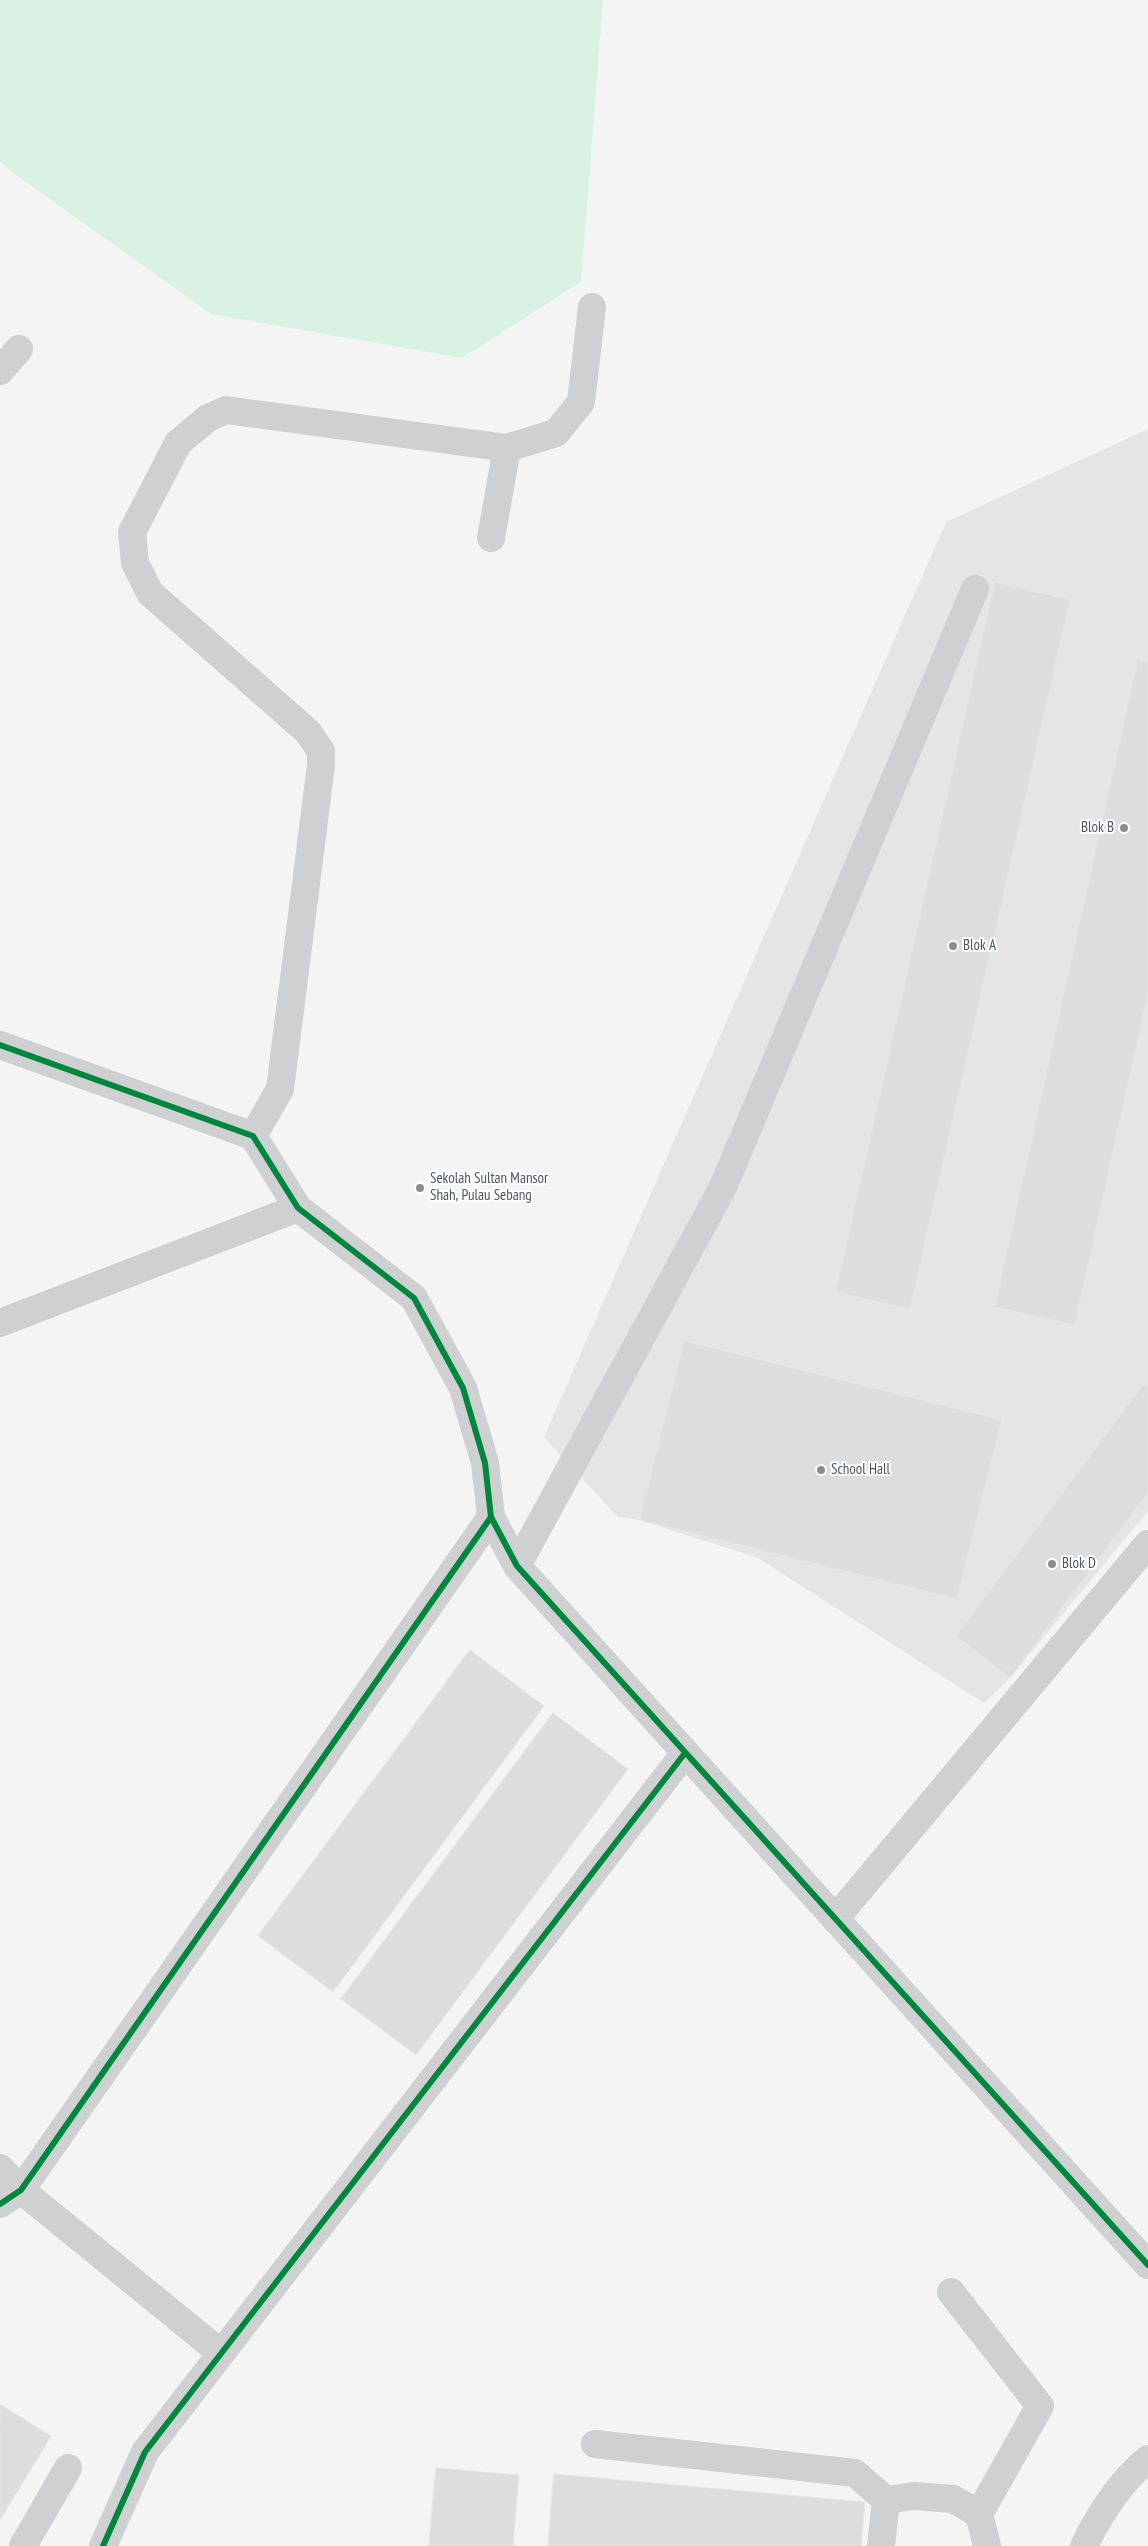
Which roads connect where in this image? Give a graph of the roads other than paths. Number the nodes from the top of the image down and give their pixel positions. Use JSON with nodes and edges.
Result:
{"nodes":[{"id":1,"x":592,"y":307,"type":"dead end"},
{"id":2,"x":20,"y":349,"type":"dead end"},
{"id":3,"x":0,"y":371,"type":"edge"},
{"id":4,"x":507,"y":448,"type":"junction"},
{"id":5,"x":492,"y":538,"type":"dead end"},
{"id":6,"x":975,"y":589,"type":"dead end"},
{"id":7,"x":0,"y":1045,"type":"edge"},
{"id":8,"x":253,"y":1136,"type":"junction"},
{"id":9,"x":298,"y":1208,"type":"junction"},
{"id":10,"x":0,"y":1322,"type":"edge"},
{"id":11,"x":491,"y":1517,"type":"junction"},
{"id":12,"x":1148,"y":1544,"type":"edge"},
{"id":13,"x":517,"y":1566,"type":"junction"},
{"id":14,"x":685,"y":1753,"type":"junction"},
{"id":15,"x":835,"y":1919,"type":"junction"},
{"id":16,"x":0,"y":2168,"type":"edge"},
{"id":17,"x":10,"y":2197,"type":"edge"},
{"id":18,"x":1148,"y":2265,"type":"edge"},
{"id":19,"x":951,"y":2292,"type":"dead end"},
{"id":20,"x":221,"y":2352,"type":"junction"},
{"id":21,"x":595,"y":2444,"type":"dead end"},
{"id":22,"x":1148,"y":2459,"type":"edge"},
{"id":23,"x":68,"y":2468,"type":"dead end"},
{"id":24,"x":886,"y":2500,"type":"junction"},
{"id":25,"x":979,"y":2514,"type":"junction"},
{"id":26,"x":24,"y":2546,"type":"edge"},
{"id":27,"x":103,"y":2546,"type":"edge"},
{"id":28,"x":882,"y":2546,"type":"edge"},
{"id":29,"x":986,"y":2546,"type":"edge"},
{"id":30,"x":1084,"y":2546,"type":"edge"}],
"edges":[{"from":1,"to":4,"type":"street"},
{"from":2,"to":3,"type":"street"},
{"from":4,"to":5,"type":"street"},
{"from":4,"to":8,"type":"street"},
{"from":6,"to":13,"type":"street"},
{"from":7,"to":8,"type":"street"},
{"from":8,"to":9,"type":"street"},
{"from":9,"to":10,"type":"street"},
{"from":9,"to":11,"type":"street"},
{"from":11,"to":13,"type":"street"},
{"from":11,"to":17,"type":"street"},
{"from":12,"to":15,"type":"street"},
{"from":13,"to":14,"type":"street"},
{"from":14,"to":15,"type":"street"},
{"from":14,"to":20,"type":"street"},
{"from":15,"to":18,"type":"street"},
{"from":16,"to":17,"type":"street"},
{"from":17,"to":20,"type":"street"},
{"from":19,"to":25,"type":"street"},
{"from":20,"to":27,"type":"street"},
{"from":21,"to":24,"type":"street"},
{"from":22,"to":30,"type":"street"},
{"from":23,"to":26,"type":"street"},
{"from":24,"to":25,"type":"street"},
{"from":24,"to":28,"type":"street"},
{"from":25,"to":29,"type":"street"}]}
